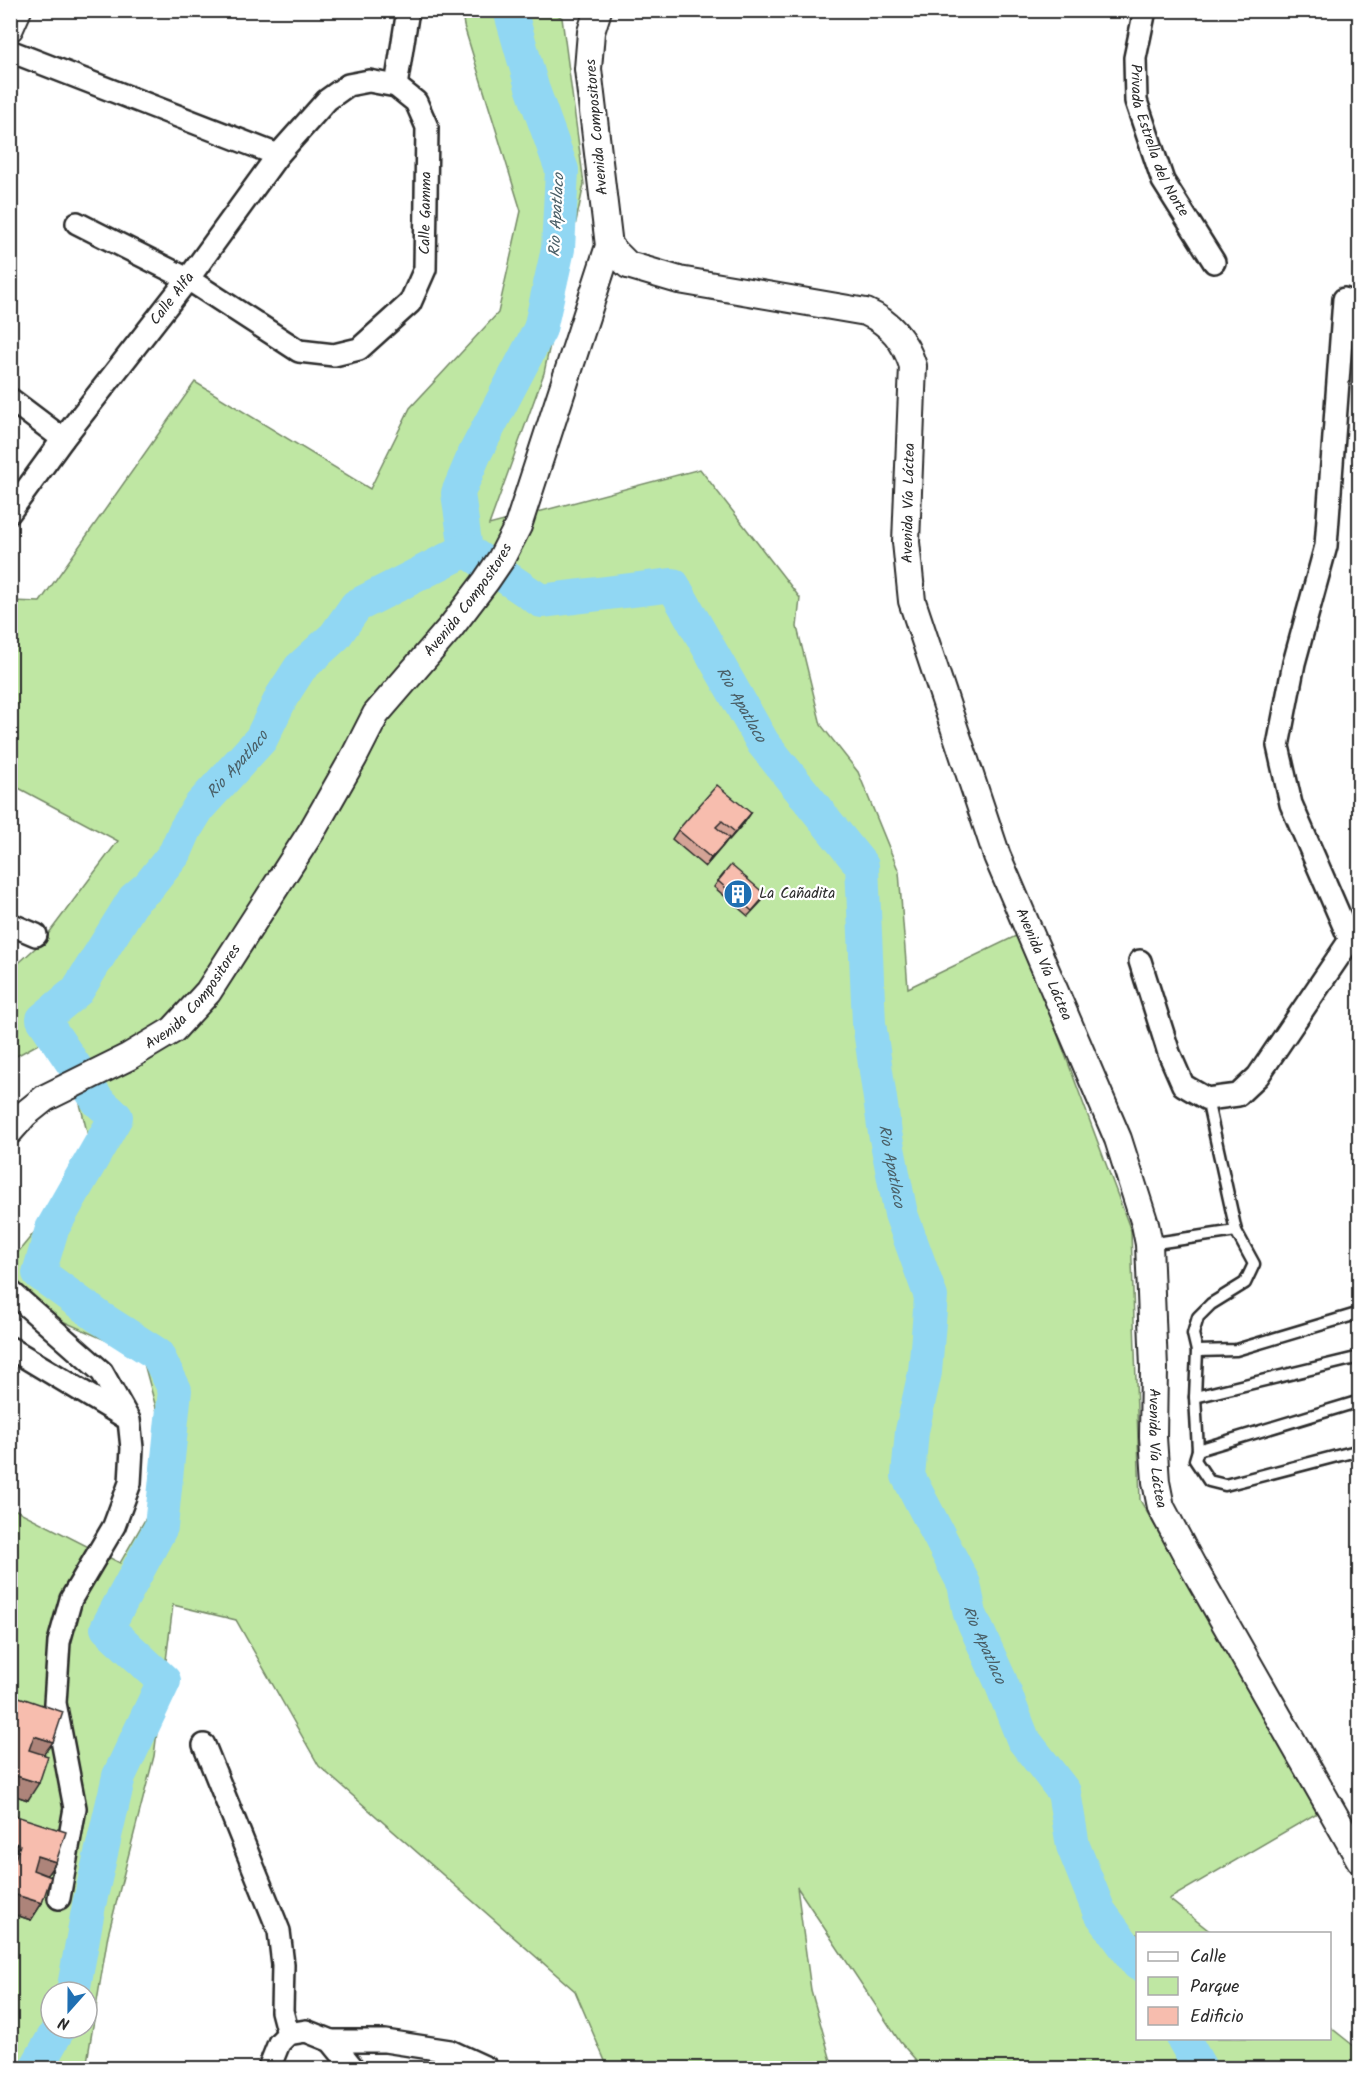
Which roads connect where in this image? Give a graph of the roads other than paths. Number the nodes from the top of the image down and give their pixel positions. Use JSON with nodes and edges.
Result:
{"nodes":[{"id":1,"x":18,"y":10,"type":"edge"},
{"id":2,"x":408,"y":10,"type":"edge"},
{"id":3,"x":598,"y":10,"type":"edge"},
{"id":4,"x":1145,"y":10,"type":"edge"},
{"id":5,"x":10,"y":28,"type":"edge"},
{"id":6,"x":10,"y":51,"type":"edge"},
{"id":7,"x":396,"y":86,"type":"junction"},
{"id":8,"x":278,"y":154,"type":"junction"},
{"id":9,"x":76,"y":223,"type":"dead end"},
{"id":10,"x":609,"y":246,"type":"junction"},
{"id":11,"x":1214,"y":261,"type":"dead end"},
{"id":12,"x":188,"y":279,"type":"junction"},
{"id":13,"x":1344,"y":299,"type":"dead end"},
{"id":14,"x":10,"y":399,"type":"edge"},
{"id":15,"x":63,"y":439,"type":"junction"},
{"id":16,"x":10,"y":512,"type":"edge"},
{"id":17,"x":1359,"y":920,"type":"edge"},
{"id":18,"x":10,"y":924,"type":"edge"},
{"id":19,"x":36,"y":935,"type":"dead end"},
{"id":20,"x":1350,"y":940,"type":"junction"},
{"id":21,"x":1140,"y":961,"type":"dead end"},
{"id":22,"x":1207,"y":1099,"type":"junction"},
{"id":23,"x":10,"y":1131,"type":"edge"},
{"id":24,"x":1236,"y":1231,"type":"junction"},
{"id":25,"x":1149,"y":1244,"type":"junction"},
{"id":26,"x":10,"y":1291,"type":"edge"},
{"id":27,"x":1359,"y":1313,"type":"edge"},
{"id":28,"x":10,"y":1348,"type":"edge"},
{"id":29,"x":1197,"y":1351,"type":"junction"},
{"id":30,"x":1359,"y":1357,"type":"edge"},
{"id":31,"x":1195,"y":1397,"type":"junction"},
{"id":32,"x":1359,"y":1401,"type":"edge"},
{"id":33,"x":129,"y":1420,"type":"junction"},
{"id":34,"x":1198,"y":1450,"type":"junction"},
{"id":35,"x":1359,"y":1450,"type":"edge"},
{"id":36,"x":204,"y":1745,"type":"dead end"},
{"id":37,"x":1359,"y":1860,"type":"edge"},
{"id":38,"x":59,"y":1898,"type":"dead end"},
{"id":39,"x":288,"y":2034,"type":"junction"},
{"id":40,"x":330,"y":2042,"type":"junction"},
{"id":41,"x":269,"y":2068,"type":"edge"},
{"id":42,"x":353,"y":2068,"type":"edge"},
{"id":43,"x":487,"y":2068,"type":"edge"}],
"edges":[{"from":1,"to":5,"type":"street"},
{"from":2,"to":7,"type":"street"},
{"from":3,"to":10,"type":"street","name":"Avenida Compositores"},
{"from":4,"to":11,"type":"street","name":"Privada Estrella del Norte"},
{"from":6,"to":8,"type":"street"},
{"from":7,"to":8,"type":"street","name":"Calle Alfa"},
{"from":7,"to":12,"type":"street","name":"Calle Gamma"},
{"from":8,"to":12,"type":"street","name":"Calle Alfa"},
{"from":9,"to":12,"type":"street","name":"Calle Gamma"},
{"from":10,"to":23,"type":"street","name":"Avenida Compositores"},
{"from":10,"to":25,"type":"street","name":"Avenida Vía Láctea"},
{"from":12,"to":15,"type":"street","name":"Calle Alfa"},
{"from":13,"to":20,"type":"street"},
{"from":14,"to":15,"type":"street"},
{"from":15,"to":16,"type":"street","name":"Calle Alfa"},
{"from":17,"to":20,"type":"street"},
{"from":18,"to":19,"type":"street"},
{"from":20,"to":22,"type":"street"},
{"from":21,"to":22,"type":"street"},
{"from":22,"to":24,"type":"lane"},
{"from":24,"to":25,"type":"lane"},
{"from":24,"to":29,"type":"lane"},
{"from":25,"to":37,"type":"street","name":"Avenida Vía Láctea"},
{"from":26,"to":33,"type":"street"},
{"from":27,"to":29,"type":"lane"},
{"from":28,"to":33,"type":"street"},
{"from":29,"to":31,"type":"lane"},
{"from":30,"to":31,"type":"lane"},
{"from":31,"to":34,"type":"lane"},
{"from":32,"to":34,"type":"lane"},
{"from":33,"to":38,"type":"street"},
{"from":34,"to":35,"type":"lane"},
{"from":36,"to":39,"type":"street"},
{"from":39,"to":40,"type":"street"},
{"from":39,"to":41,"type":"street"},
{"from":40,"to":42,"type":"street"},
{"from":40,"to":43,"type":"street"}]}
